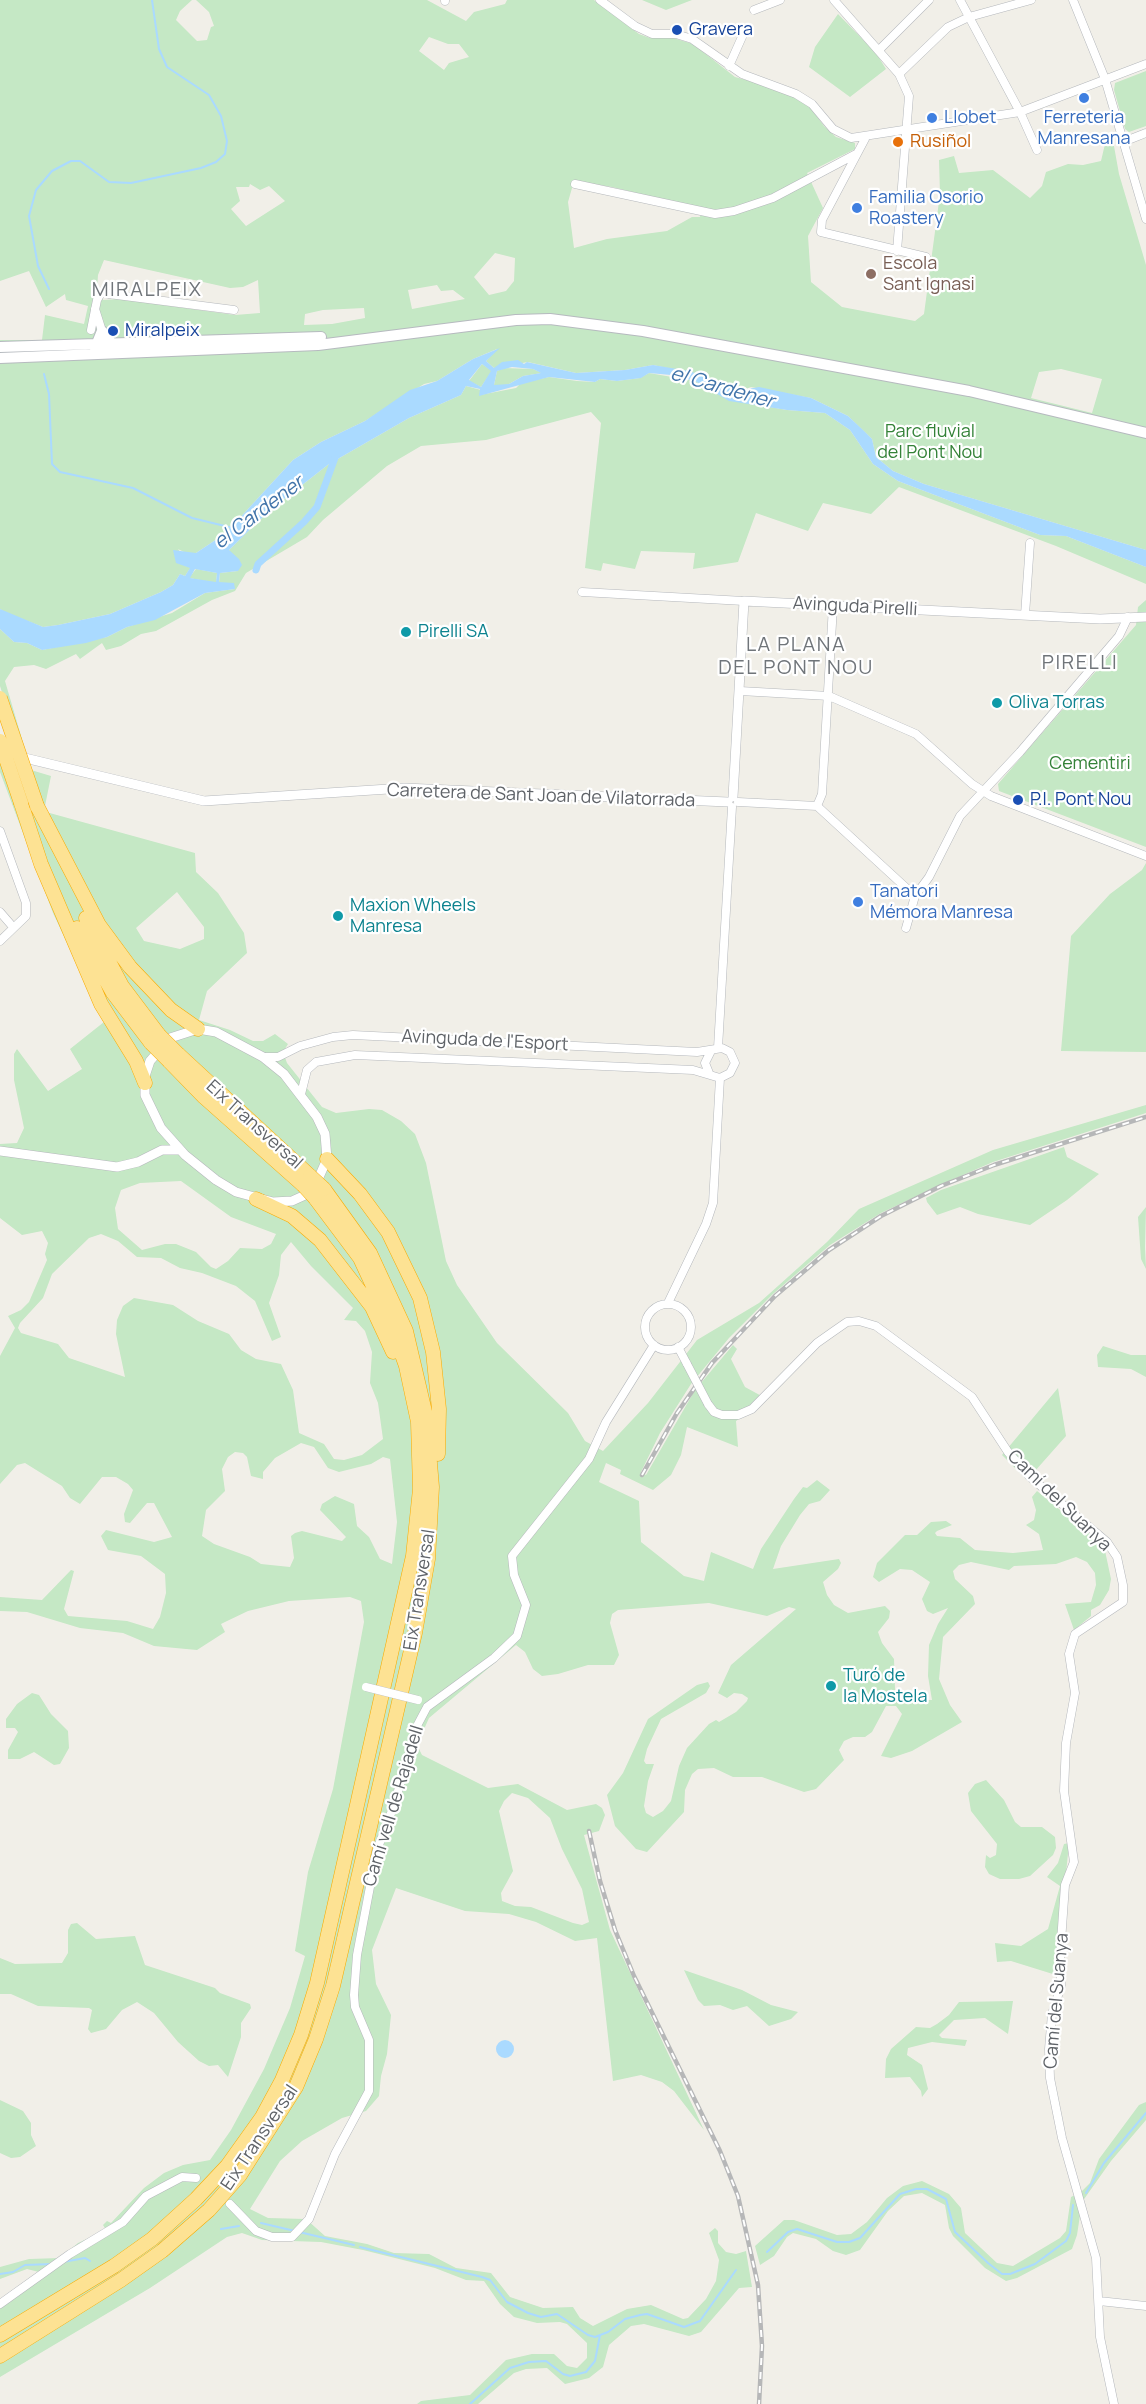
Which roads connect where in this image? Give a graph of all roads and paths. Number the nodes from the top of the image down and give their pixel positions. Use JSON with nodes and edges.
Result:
{"nodes":[{"id":1,"x":600,"y":0,"type":"edge"},
{"id":2,"x":780,"y":0,"type":"edge"},
{"id":3,"x":834,"y":0,"type":"edge"},
{"id":4,"x":929,"y":0,"type":"edge"},
{"id":5,"x":960,"y":0,"type":"edge"},
{"id":6,"x":1030,"y":0,"type":"edge"},
{"id":7,"x":1073,"y":0,"type":"edge"},
{"id":8,"x":754,"y":10,"type":"dead end"},
{"id":9,"x":969,"y":17,"type":"junction"},
{"id":10,"x":746,"y":28,"type":"dead end"},
{"id":11,"x":879,"y":50,"type":"junction"},
{"id":12,"x":1146,"y":64,"type":"edge"},
{"id":13,"x":729,"y":66,"type":"junction"},
{"id":14,"x":899,"y":74,"type":"junction"},
{"id":15,"x":1105,"y":79,"type":"junction"},
{"id":16,"x":1020,"y":112,"type":"junction"},
{"id":17,"x":906,"y":130,"type":"junction"},
{"id":18,"x":1146,"y":133,"type":"edge"},
{"id":19,"x":863,"y":137,"type":"junction"},
{"id":20,"x":1123,"y":142,"type":"junction"},
{"id":21,"x":1037,"y":150,"type":"dead end"},
{"id":22,"x":856,"y":154,"type":"junction"},
{"id":23,"x":574,"y":184,"type":"dead end"},
{"id":24,"x":1146,"y":219,"type":"edge"},
{"id":25,"x":897,"y":251,"type":"junction"},
{"id":26,"x":926,"y":258,"type":"dead end"},
{"id":27,"x":95,"y":307,"type":"junction"},
{"id":28,"x":234,"y":310,"type":"dead end"},
{"id":29,"x":91,"y":330,"type":"joint"},
{"id":30,"x":102,"y":331,"type":"junction"},
{"id":31,"x":357,"y":338,"type":"junction"},
{"id":32,"x":98,"y":342,"type":"junction"},
{"id":33,"x":112,"y":342,"type":"junction"},
{"id":34,"x":0,"y":347,"type":"edge"},
{"id":35,"x":149,"y":352,"type":"junction"},
{"id":36,"x":51,"y":357,"type":"junction"},
{"id":37,"x":0,"y":358,"type":"edge"},
{"id":38,"x":1146,"y":428,"type":"edge"},
{"id":39,"x":1127,"y":429,"type":"junction"},
{"id":40,"x":1146,"y":434,"type":"edge"},
{"id":41,"x":1029,"y":543,"type":"dead end"},
{"id":42,"x":582,"y":592,"type":"dead end"},
{"id":43,"x":744,"y":601,"type":"junction"},
{"id":44,"x":833,"y":606,"type":"junction"},
{"id":45,"x":1146,"y":610,"type":"edge"},
{"id":46,"x":1025,"y":615,"type":"junction"},
{"id":47,"x":1128,"y":617,"type":"junction"},
{"id":48,"x":1146,"y":617,"type":"edge"},
{"id":49,"x":740,"y":691,"type":"junction"},
{"id":50,"x":829,"y":696,"type":"junction"},
{"id":51,"x":0,"y":699,"type":"edge"},
{"id":52,"x":0,"y":741,"type":"edge"},
{"id":53,"x":0,"y":752,"type":"edge"},
{"id":54,"x":982,"y":791,"type":"junction"},
{"id":55,"x":733,"y":802,"type":"junction"},
{"id":56,"x":21,"y":803,"type":"junction"},
{"id":57,"x":37,"y":806,"type":"junction"},
{"id":58,"x":817,"y":806,"type":"junction"},
{"id":59,"x":0,"y":833,"type":"edge"},
{"id":60,"x":1146,"y":856,"type":"edge"},
{"id":61,"x":915,"y":896,"type":"junction"},
{"id":62,"x":0,"y":912,"type":"edge"},
{"id":63,"x":13,"y":927,"type":"junction"},
{"id":64,"x":906,"y":928,"type":"dead end"},
{"id":65,"x":0,"y":941,"type":"edge"},
{"id":66,"x":198,"y":1029,"type":"junction"},
{"id":67,"x":155,"y":1039,"type":"junction"},
{"id":68,"x":715,"y":1050,"type":"junction"},
{"id":69,"x":263,"y":1057,"type":"junction"},
{"id":70,"x":709,"y":1073,"type":"junction"},
{"id":71,"x":720,"y":1078,"type":"junction"},
{"id":72,"x":145,"y":1083,"type":"junction"},
{"id":73,"x":301,"y":1094,"type":"junction"},
{"id":74,"x":161,"y":1128,"type":"junction"},
{"id":75,"x":180,"y":1150,"type":"junction"},
{"id":76,"x":0,"y":1151,"type":"edge"},
{"id":77,"x":154,"y":1152,"type":"junction"},
{"id":78,"x":327,"y":1159,"type":"junction"},
{"id":79,"x":319,"y":1193,"type":"junction"},
{"id":80,"x":256,"y":1199,"type":"junction"},
{"id":81,"x":668,"y":1303,"type":"junction"},
{"id":82,"x":654,"y":1345,"type":"junction"},
{"id":83,"x":678,"y":1347,"type":"junction"},
{"id":84,"x":418,"y":1422,"type":"junction"},
{"id":85,"x":432,"y":1528,"type":"junction"},
{"id":86,"x":363,"y":1685,"type":"dead end"},
{"id":87,"x":429,"y":1706,"type":"junction"},
{"id":88,"x":196,"y":2178,"type":"dead end"},
{"id":89,"x":230,"y":2204,"type":"dead end"},
{"id":90,"x":1099,"y":2301,"type":"junction"},
{"id":91,"x":0,"y":2304,"type":"edge"},
{"id":92,"x":1146,"y":2306,"type":"edge"},
{"id":93,"x":0,"y":2335,"type":"edge"},
{"id":94,"x":0,"y":2356,"type":"edge"},
{"id":95,"x":1114,"y":2404,"type":"edge"}],
"edges":[{"from":1,"to":13,"type":"street"},
{"from":2,"to":8,"type":"street"},
{"from":3,"to":11,"type":"street"},
{"from":4,"to":11,"type":"street"},
{"from":5,"to":9,"type":"street"},
{"from":6,"to":9,"type":"street"},
{"from":7,"to":15,"type":"street"},
{"from":9,"to":14,"type":"street"},
{"from":9,"to":16,"type":"street"},
{"from":10,"to":13,"type":"street"},
{"from":11,"to":14,"type":"street"},
{"from":12,"to":15,"type":"street"},
{"from":13,"to":19,"type":"street"},
{"from":14,"to":17,"type":"street"},
{"from":15,"to":16,"type":"street"},
{"from":15,"to":20,"type":"street"},
{"from":16,"to":17,"type":"street"},
{"from":16,"to":21,"type":"street"},
{"from":17,"to":19,"type":"street"},
{"from":17,"to":25,"type":"street"},
{"from":18,"to":20,"type":"street"},
{"from":19,"to":22,"type":"street"},
{"from":20,"to":24,"type":"street"},
{"from":22,"to":23,"type":"street"},
{"from":22,"to":25,"type":"street"},
{"from":25,"to":26,"type":"street"},
{"from":27,"to":28,"type":"street"},
{"from":27,"to":29,"type":"street"},
{"from":27,"to":30,"type":"street"},
{"from":29,"to":32,"type":"main road"},
{"from":30,"to":32,"type":"main road"},
{"from":30,"to":33,"type":"street"},
{"from":31,"to":33,"type":"main road"},
{"from":31,"to":35,"type":"main road"},
{"from":31,"to":39,"type":"main road"},
{"from":32,"to":33,"type":"main road"},
{"from":32,"to":34,"type":"main road"},
{"from":32,"to":35,"type":"main road"},
{"from":32,"to":36,"type":"main road"},
{"from":35,"to":36,"type":"main road"},
{"from":36,"to":37,"type":"main road"},
{"from":38,"to":39,"type":"street"},
{"from":39,"to":40,"type":"main road"},
{"from":41,"to":46,"type":"street"},
{"from":42,"to":43,"type":"street","name":"Avinguda Pirelli"},
{"from":43,"to":44,"type":"street","name":"Avinguda Pirelli"},
{"from":43,"to":49,"type":"street"},
{"from":44,"to":46,"type":"street","name":"Avinguda Pirelli"},
{"from":44,"to":50,"type":"street"},
{"from":45,"to":47,"type":"street","name":"Avinguda Pirelli"},
{"from":46,"to":47,"type":"street","name":"Avinguda Pirelli"},
{"from":47,"to":48,"type":"street","name":"Avinguda Pirelli"},
{"from":47,"to":54,"type":"street"},
{"from":49,"to":50,"type":"street"},
{"from":49,"to":55,"type":"street"},
{"from":50,"to":54,"type":"street"},
{"from":50,"to":58,"type":"street"},
{"from":51,"to":57,"type":"highway","name":"Eix Transversal","bridge":true},
{"from":52,"to":56,"type":"highway","name":"Eix Transversal","bridge":true},
{"from":53,"to":55,"type":"street","name":"Carretera de Sant Joan de Vilatorrada"},
{"from":54,"to":60,"type":"street"},
{"from":54,"to":61,"type":"street"},
{"from":55,"to":58,"type":"street"},
{"from":55,"to":68,"type":"street"},
{"from":56,"to":67,"type":"highway","name":"Eix Transversal"},
{"from":56,"to":72,"type":"highway"},
{"from":57,"to":66,"type":"highway"},
{"from":57,"to":67,"type":"highway","name":"Eix Transversal"},
{"from":58,"to":61,"type":"street"},
{"from":59,"to":63,"type":"street"},
{"from":61,"to":64,"type":"street"},
{"from":62,"to":63,"type":"street"},
{"from":63,"to":65,"type":"street"},
{"from":66,"to":69,"type":"street"},
{"from":66,"to":72,"type":"street"},
{"from":67,"to":79,"type":"highway","name":"Eix Transversal","bridge":true},
{"from":68,"to":69,"type":"street","name":"Avinguda de l'Esport"},
{"from":68,"to":70,"type":"street"},
{"from":68,"to":71,"type":"street"},
{"from":69,"to":73,"type":"street"},
{"from":70,"to":71,"type":"street","name":"Avinguda de l'Esport"},
{"from":70,"to":73,"type":"street","name":"Avinguda de l'Esport"},
{"from":71,"to":81,"type":"street"},
{"from":72,"to":74,"type":"street"},
{"from":73,"to":78,"type":"street"},
{"from":74,"to":75,"type":"street"},
{"from":74,"to":77,"type":"street"},
{"from":75,"to":77,"type":"street"},
{"from":75,"to":80,"type":"street"},
{"from":76,"to":77,"type":"street"},
{"from":78,"to":80,"type":"street"},
{"from":78,"to":85,"type":"highway"},
{"from":79,"to":84,"type":"highway","name":"Eix Transversal"},
{"from":79,"to":85,"type":"highway","name":"Eix Transversal"},
{"from":80,"to":84,"type":"highway"},
{"from":81,"to":82,"type":"street"},
{"from":81,"to":83,"type":"street"},
{"from":82,"to":83,"type":"street"},
{"from":82,"to":87,"type":"street","name":"Camí vell de Rajadell"},
{"from":83,"to":90,"type":"street","name":"Camí del Suanya","bridge":true},
{"from":84,"to":93,"type":"highway","name":"Eix Transversal"},
{"from":85,"to":94,"type":"highway","name":"Eix Transversal"},
{"from":86,"to":87,"type":"street","bridge":true},
{"from":87,"to":89,"type":"street","name":"Camí vell de Rajadell"},
{"from":88,"to":91,"type":"street"},
{"from":90,"to":92,"type":"street"},
{"from":90,"to":95,"type":"street","name":"Camí del Suanya"}]}
